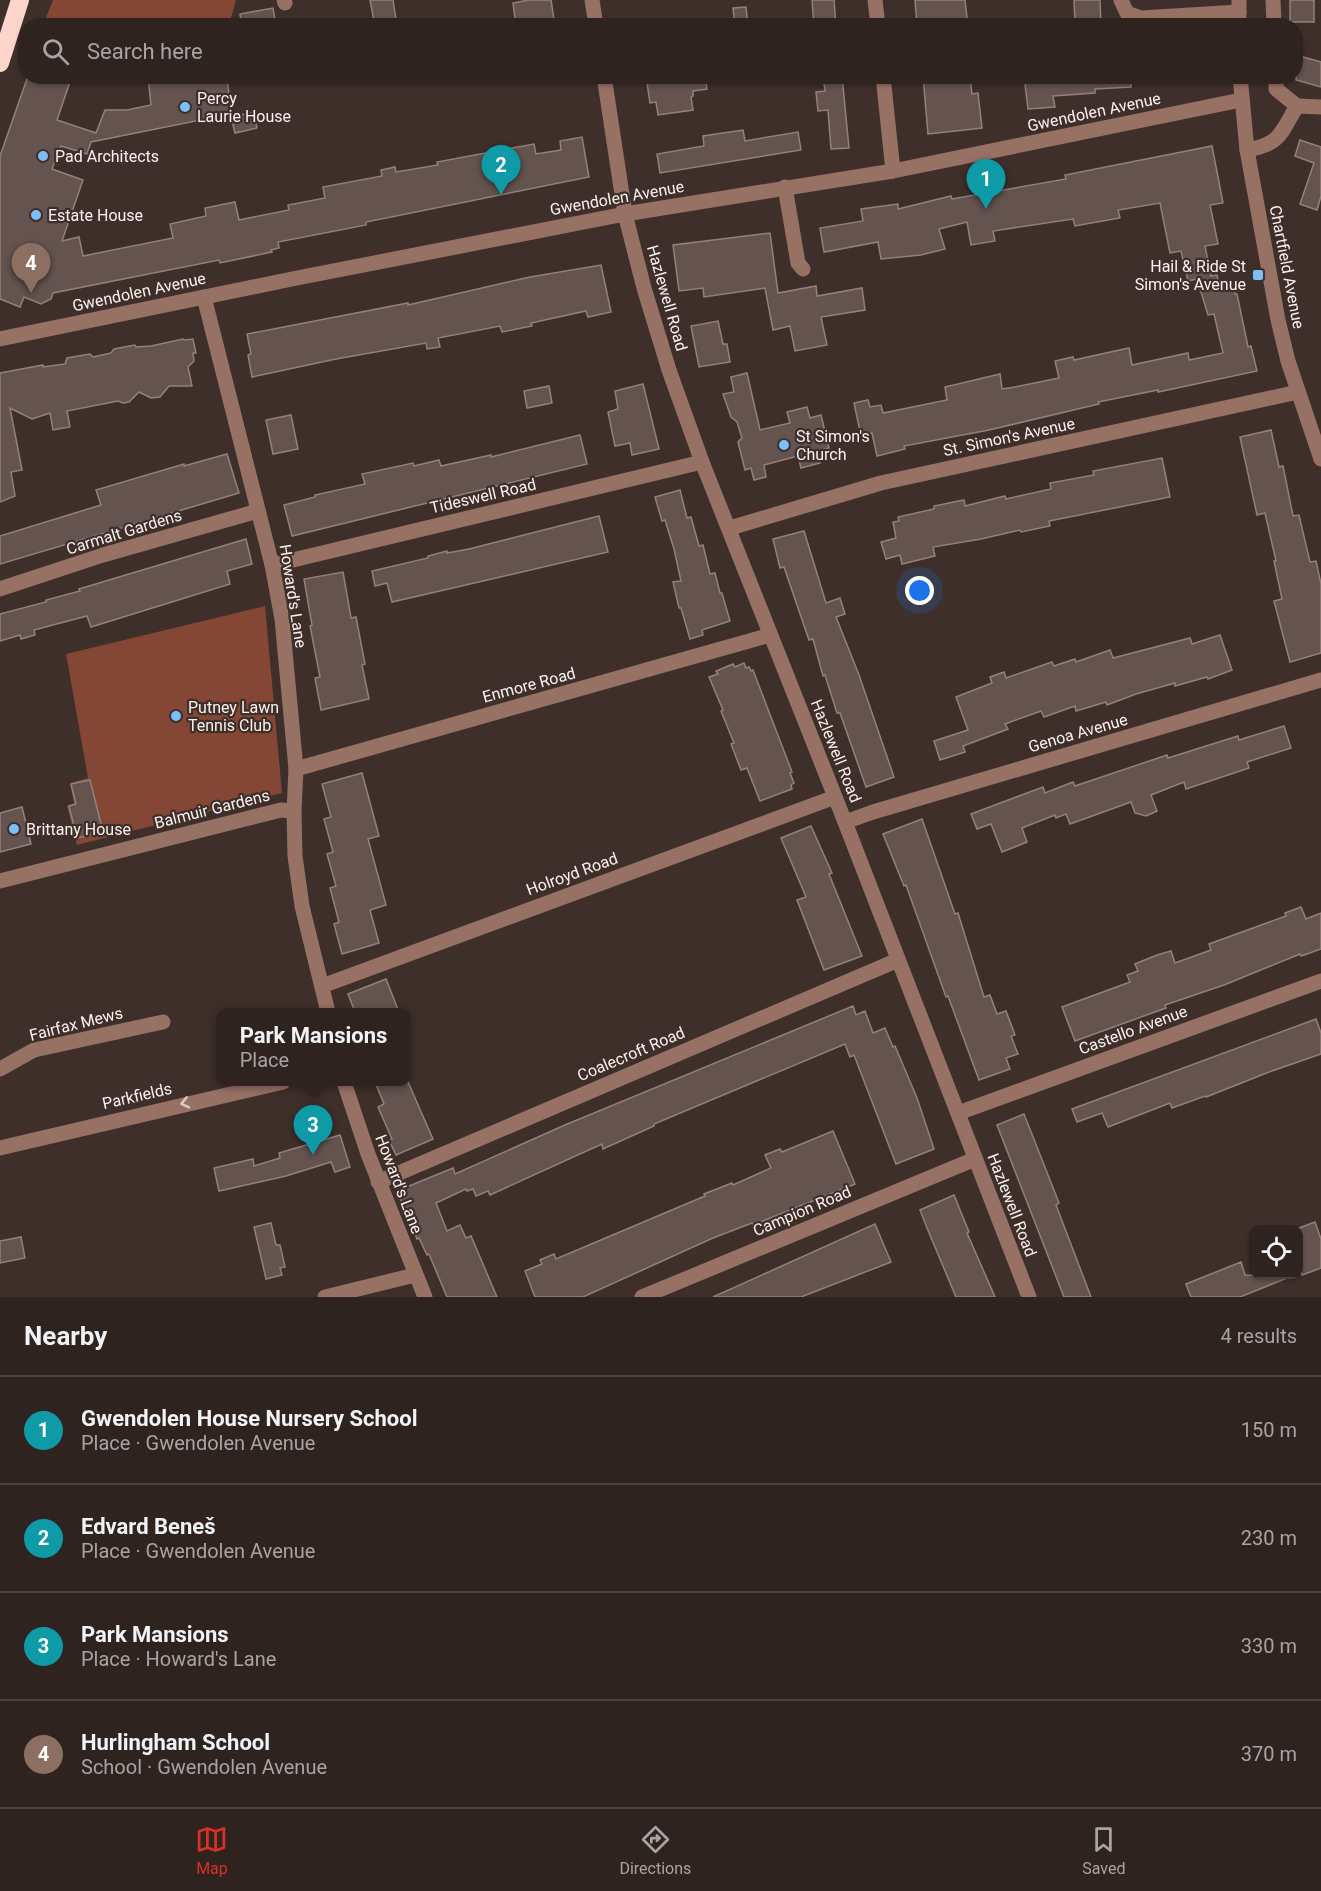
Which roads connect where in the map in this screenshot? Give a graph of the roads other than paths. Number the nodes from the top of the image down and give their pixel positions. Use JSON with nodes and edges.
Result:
{"nodes":[{"id":1,"x":20,"y":0,"type":"edge"},
{"id":2,"x":592,"y":0,"type":"edge"},
{"id":3,"x":875,"y":0,"type":"edge"},
{"id":4,"x":1121,"y":0,"type":"edge"},
{"id":5,"x":1273,"y":0,"type":"edge"},
{"id":6,"x":1239,"y":13,"type":"edge"},
{"id":7,"x":595,"y":18,"type":"edge"},
{"id":8,"x":877,"y":18,"type":"edge"},
{"id":9,"x":1274,"y":18,"type":"edge"},
{"id":10,"x":0,"y":63,"type":"edge"},
{"id":11,"x":605,"y":84,"type":"edge"},
{"id":12,"x":884,"y":84,"type":"edge"},
{"id":13,"x":1240,"y":84,"type":"edge"},
{"id":14,"x":1276,"y":84,"type":"edge"},
{"id":15,"x":1241,"y":100,"type":"junction"},
{"id":16,"x":1297,"y":106,"type":"junction"},
{"id":17,"x":1321,"y":107,"type":"edge"},
{"id":18,"x":1246,"y":150,"type":"junction"},
{"id":19,"x":893,"y":171,"type":"junction"},
{"id":20,"x":785,"y":187,"type":"junction"},
{"id":21,"x":626,"y":214,"type":"junction"},
{"id":22,"x":803,"y":268,"type":"dead end"},
{"id":23,"x":204,"y":297,"type":"junction"},
{"id":24,"x":0,"y":339,"type":"edge"},
{"id":25,"x":1298,"y":392,"type":"junction"},
{"id":26,"x":1320,"y":453,"type":"edge"},
{"id":27,"x":702,"y":462,"type":"junction"},
{"id":28,"x":258,"y":511,"type":"junction"},
{"id":29,"x":730,"y":528,"type":"junction"},
{"id":30,"x":272,"y":565,"type":"junction"},
{"id":31,"x":0,"y":589,"type":"edge"},
{"id":32,"x":771,"y":636,"type":"junction"},
{"id":33,"x":1321,"y":680,"type":"edge"},
{"id":34,"x":297,"y":769,"type":"junction"},
{"id":35,"x":835,"y":796,"type":"junction"},
{"id":36,"x":294,"y":812,"type":"junction"},
{"id":37,"x":845,"y":822,"type":"junction"},
{"id":38,"x":0,"y":881,"type":"edge"},
{"id":39,"x":898,"y":960,"type":"junction"},
{"id":40,"x":1321,"y":981,"type":"edge"},
{"id":41,"x":322,"y":986,"type":"junction"},
{"id":42,"x":327,"y":1008,"type":"edge"},
{"id":43,"x":163,"y":1022,"type":"dead end"},
{"id":44,"x":0,"y":1069,"type":"edge"},
{"id":45,"x":266,"y":1086,"type":"edge"},
{"id":46,"x":345,"y":1086,"type":"edge"},
{"id":47,"x":958,"y":1113,"type":"junction"},
{"id":48,"x":0,"y":1148,"type":"edge"},
{"id":49,"x":975,"y":1159,"type":"junction"},
{"id":50,"x":378,"y":1182,"type":"junction"},
{"id":51,"x":415,"y":1275,"type":"junction"},
{"id":52,"x":325,"y":1297,"type":"edge"},
{"id":53,"x":425,"y":1297,"type":"edge"},
{"id":54,"x":642,"y":1297,"type":"edge"},
{"id":55,"x":1029,"y":1297,"type":"edge"}],
"edges":[{"from":1,"to":10,"type":"highway"},
{"from":2,"to":7,"type":"street"},
{"from":3,"to":8,"type":"street"},
{"from":4,"to":6,"type":"street"},
{"from":5,"to":9,"type":"street"},
{"from":11,"to":21,"type":"street","name":"Hazlewell Road"},
{"from":12,"to":19,"type":"street"},
{"from":13,"to":15,"type":"street","name":"Chartfield Avenue"},
{"from":14,"to":16,"type":"street"},
{"from":15,"to":18,"type":"street","name":"Chartfield Avenue"},
{"from":15,"to":19,"type":"street","name":"Gwendolen Avenue"},
{"from":16,"to":17,"type":"street"},
{"from":16,"to":18,"type":"street"},
{"from":18,"to":25,"type":"street","name":"Chartfield Avenue"},
{"from":19,"to":20,"type":"street","name":"Gwendolen Avenue"},
{"from":20,"to":21,"type":"street","name":"Gwendolen Avenue"},
{"from":20,"to":22,"type":"street"},
{"from":21,"to":23,"type":"street","name":"Gwendolen Avenue"},
{"from":21,"to":27,"type":"street","name":"Hazlewell Road"},
{"from":23,"to":24,"type":"street","name":"Gwendolen Avenue"},
{"from":23,"to":28,"type":"street","name":"Howard's Lane"},
{"from":25,"to":26,"type":"street","name":"Chartfield Avenue"},
{"from":25,"to":29,"type":"street","name":"St. Simon's Avenue"},
{"from":27,"to":29,"type":"street","name":"Hazlewell Road"},
{"from":27,"to":30,"type":"street","name":"Tideswell Road"},
{"from":28,"to":30,"type":"street","name":"Howard's Lane"},
{"from":28,"to":31,"type":"street","name":"Carmalt Gardens"},
{"from":29,"to":32,"type":"street","name":"Hazlewell Road"},
{"from":30,"to":34,"type":"street","name":"Howard's Lane"},
{"from":32,"to":34,"type":"street","name":"Enmore Road"},
{"from":32,"to":35,"type":"street","name":"Hazlewell Road"},
{"from":33,"to":37,"type":"street","name":"Genoa Avenue"},
{"from":34,"to":36,"type":"street","name":"Howard's Lane"},
{"from":35,"to":37,"type":"street","name":"Hazlewell Road"},
{"from":35,"to":41,"type":"street","name":"Holroyd Road"},
{"from":36,"to":38,"type":"street","name":"Balmuir Gardens"},
{"from":36,"to":41,"type":"street","name":"Howard's Lane"},
{"from":37,"to":39,"type":"street","name":"Hazlewell Road"},
{"from":39,"to":47,"type":"street","name":"Hazlewell Road"},
{"from":39,"to":50,"type":"street","name":"Coalecroft Road"},
{"from":40,"to":47,"type":"street","name":"Castello Avenue"},
{"from":41,"to":42,"type":"street","name":"Howard's Lane"},
{"from":43,"to":44,"type":"street","name":"Fairfax Mews"},
{"from":45,"to":48,"type":"street","name":"Parkfields","one_way":true},
{"from":46,"to":50,"type":"street","name":"Howard's Lane"},
{"from":47,"to":49,"type":"street","name":"Hazlewell Road"},
{"from":49,"to":54,"type":"street","name":"Campion Road"},
{"from":49,"to":55,"type":"street","name":"Hazlewell Road"},
{"from":50,"to":51,"type":"street","name":"Howard's Lane"},
{"from":51,"to":52,"type":"street"},
{"from":51,"to":53,"type":"street","name":"Howard's Lane"}]}
